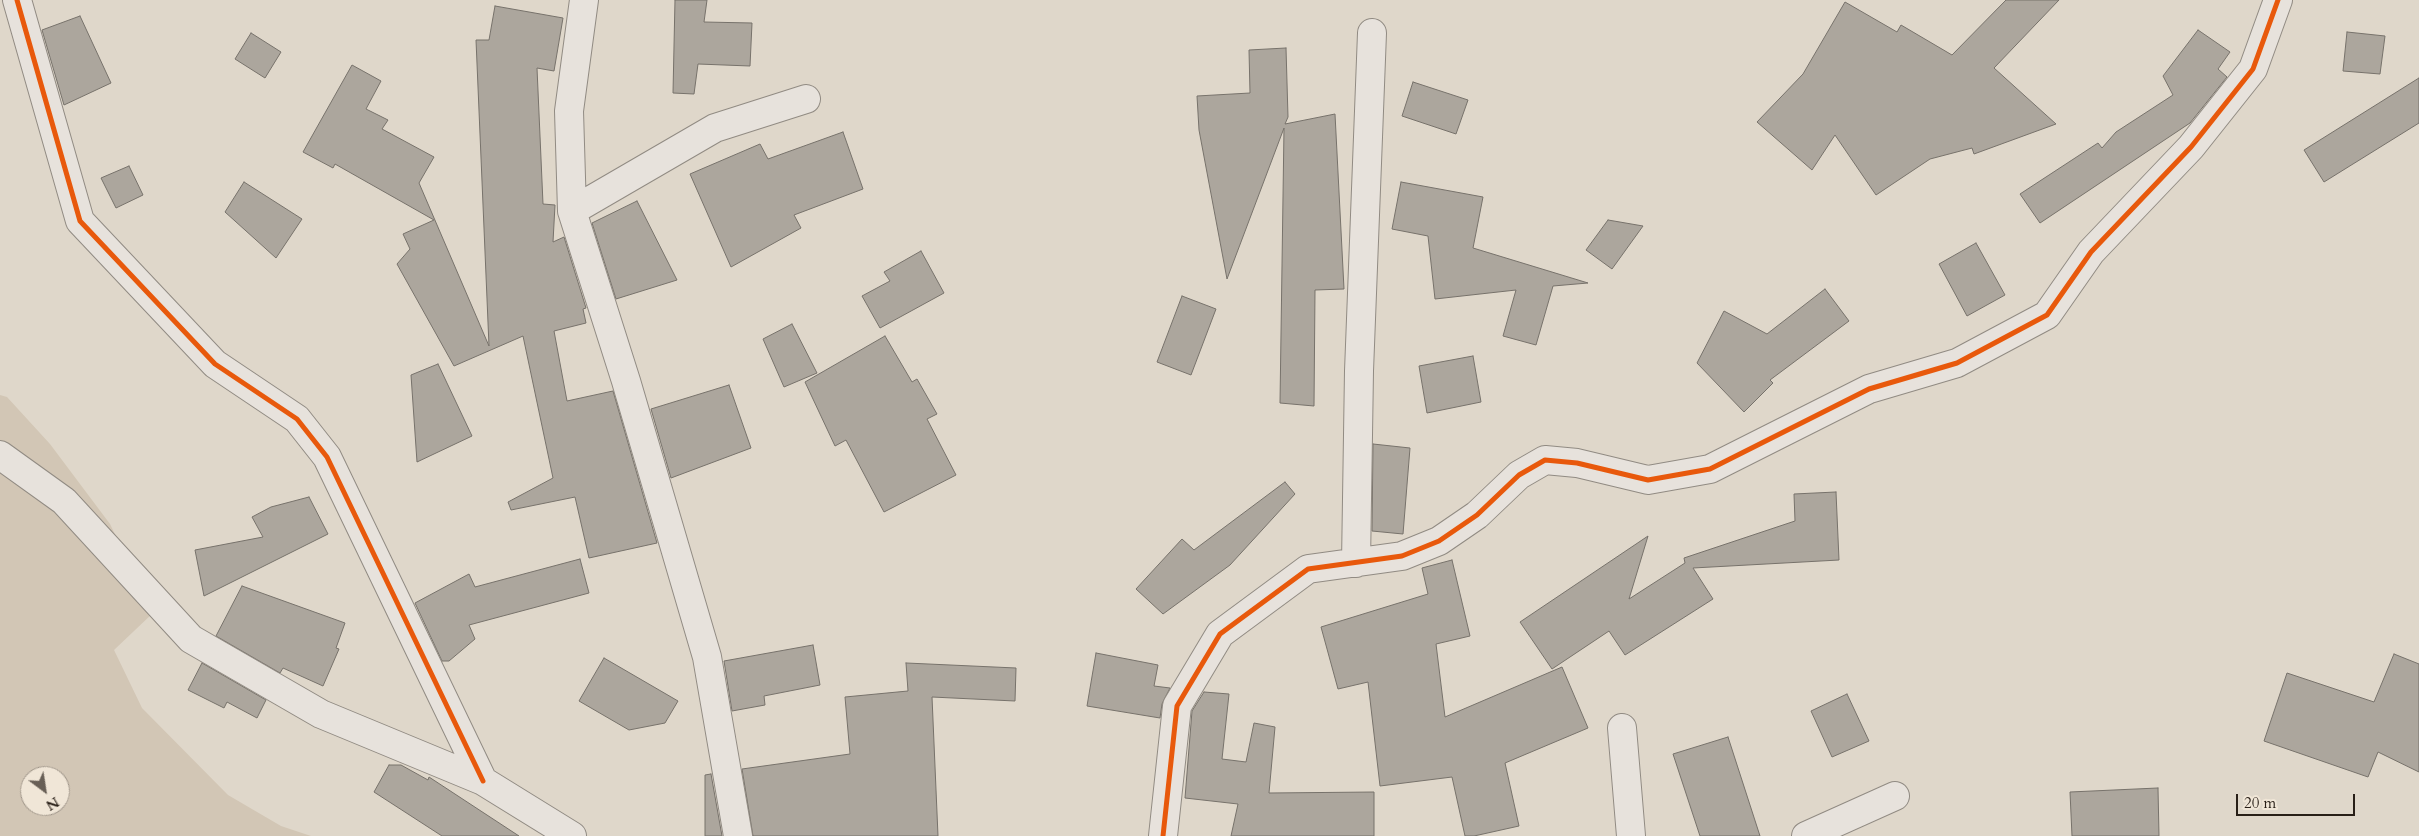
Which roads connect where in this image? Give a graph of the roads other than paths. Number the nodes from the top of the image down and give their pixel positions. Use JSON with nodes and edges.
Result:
{"nodes":[{"id":1,"x":17,"y":0,"type":"edge"},
{"id":2,"x":584,"y":0,"type":"edge"},
{"id":3,"x":2278,"y":0,"type":"edge"},
{"id":4,"x":1372,"y":33,"type":"dead end"},
{"id":5,"x":806,"y":99,"type":"dead end"},
{"id":6,"x":572,"y":211,"type":"junction"},
{"id":7,"x":0,"y":455,"type":"edge"},
{"id":8,"x":1356,"y":563,"type":"junction"},
{"id":9,"x":1622,"y":728,"type":"dead end"},
{"id":10,"x":483,"y":781,"type":"junction"},
{"id":11,"x":1895,"y":796,"type":"dead end"},
{"id":12,"x":572,"y":836,"type":"edge"},
{"id":13,"x":738,"y":836,"type":"edge"},
{"id":14,"x":1163,"y":836,"type":"edge"},
{"id":15,"x":1631,"y":836,"type":"edge"},
{"id":16,"x":1806,"y":836,"type":"edge"}],
"edges":[{"from":1,"to":10,"type":"street"},
{"from":2,"to":6,"type":"street"},
{"from":3,"to":8,"type":"street"},
{"from":4,"to":8,"type":"street"},
{"from":5,"to":6,"type":"street"},
{"from":6,"to":13,"type":"street"},
{"from":7,"to":10,"type":"street"},
{"from":8,"to":14,"type":"street"},
{"from":9,"to":15,"type":"street"},
{"from":10,"to":12,"type":"street"},
{"from":11,"to":16,"type":"street"}]}
